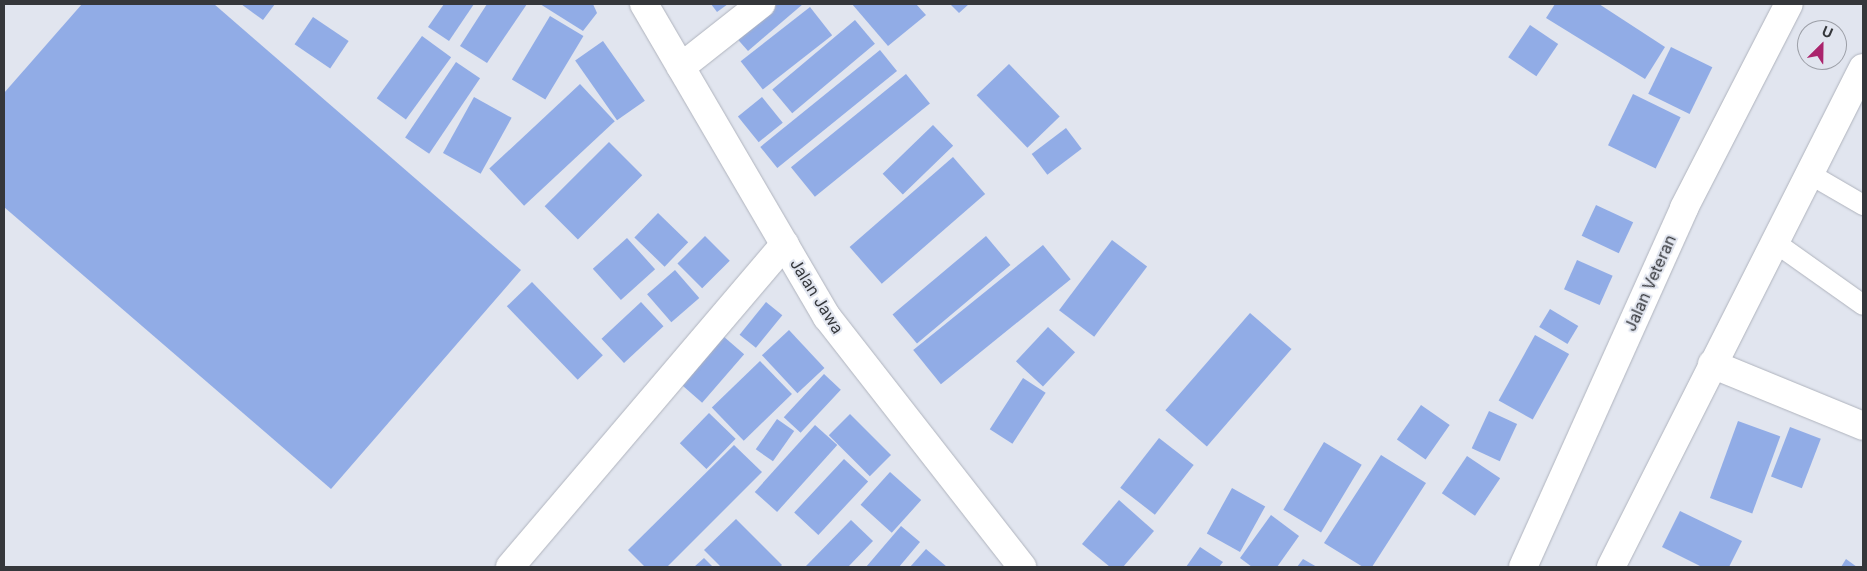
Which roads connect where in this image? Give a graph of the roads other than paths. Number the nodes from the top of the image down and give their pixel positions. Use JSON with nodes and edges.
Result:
{"nodes":[{"id":1,"x":644,"y":4,"type":"edge"},
{"id":2,"x":761,"y":4,"type":"edge"},
{"id":3,"x":1789,"y":4,"type":"edge"},
{"id":4,"x":681,"y":67,"type":"junction"},
{"id":5,"x":1863,"y":68,"type":"edge"},
{"id":6,"x":1808,"y":173,"type":"junction"},
{"id":7,"x":1863,"y":205,"type":"edge"},
{"id":8,"x":1773,"y":242,"type":"junction"},
{"id":9,"x":785,"y":244,"type":"junction"},
{"id":10,"x":1863,"y":305,"type":"edge"},
{"id":11,"x":1712,"y":364,"type":"junction"},
{"id":12,"x":1863,"y":426,"type":"edge"},
{"id":13,"x":510,"y":567,"type":"edge"},
{"id":14,"x":1022,"y":567,"type":"edge"},
{"id":15,"x":1523,"y":567,"type":"edge"},
{"id":16,"x":1612,"y":567,"type":"edge"}],
"edges":[{"from":1,"to":4,"type":"street","name":"Jalan Jawa"},
{"from":2,"to":4,"type":"street"},
{"from":3,"to":15,"type":"street","name":"Jalan Veteran"},
{"from":4,"to":9,"type":"street","name":"Jalan Jawa"},
{"from":5,"to":6,"type":"street"},
{"from":6,"to":7,"type":"lane"},
{"from":6,"to":8,"type":"street"},
{"from":8,"to":10,"type":"lane"},
{"from":8,"to":11,"type":"street"},
{"from":9,"to":13,"type":"street"},
{"from":9,"to":14,"type":"street","name":"Jalan Jawa"},
{"from":11,"to":12,"type":"street"},
{"from":11,"to":16,"type":"street"}]}
